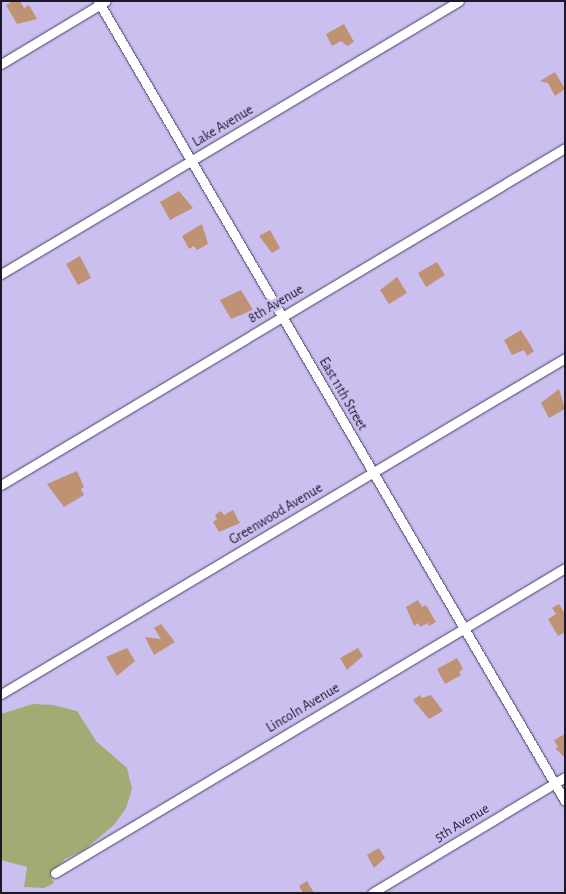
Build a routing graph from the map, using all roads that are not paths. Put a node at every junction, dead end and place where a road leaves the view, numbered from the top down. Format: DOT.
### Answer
graph roads {
  1 [pos="459,1"];
  2 [pos="102,2"];
  3 [pos="1,64"];
  4 [pos="565,148"];
  5 [pos="191,161"];
  6 [pos="1,274"];
  7 [pos="282,317"];
  8 [pos="565,358"];
  9 [pos="373,473"];
  10 [pos="1,485"];
  11 [pos="565,568"];
  12 [pos="463,628"];
  13 [pos="1,694"];
  14 [pos="565,777"];
  15 [pos="554,783"];
  16 [pos="565,801"];
  17 [pos="55,873"];
  18 [pos="372,893"];
  1 -- 5 [label="street, Lake Avenue"];
  2 -- 3 [label="street"];
  2 -- 5 [label="street, East 11th Street"];
  4 -- 7 [label="street, 8th Avenue"];
  5 -- 6 [label="street, Lake Avenue"];
  5 -- 7 [label="street, East 11th Street"];
  7 -- 9 [label="street, East 11th Street"];
  7 -- 10 [label="street, 8th Avenue"];
  8 -- 9 [label="street, Greenwood Avenue"];
  9 -- 12 [label="street, East 11th Street"];
  9 -- 13 [label="street, Greenwood Avenue"];
  11 -- 12 [label="street, Lincoln Avenue"];
  12 -- 15 [label="street, East 11th Street"];
  12 -- 17 [label="street, Lincoln Avenue"];
  14 -- 15 [label="street, 5th Avenue"];
  15 -- 16 [label="street, East 11th Street"];
  15 -- 18 [label="street, 5th Avenue"];
}
